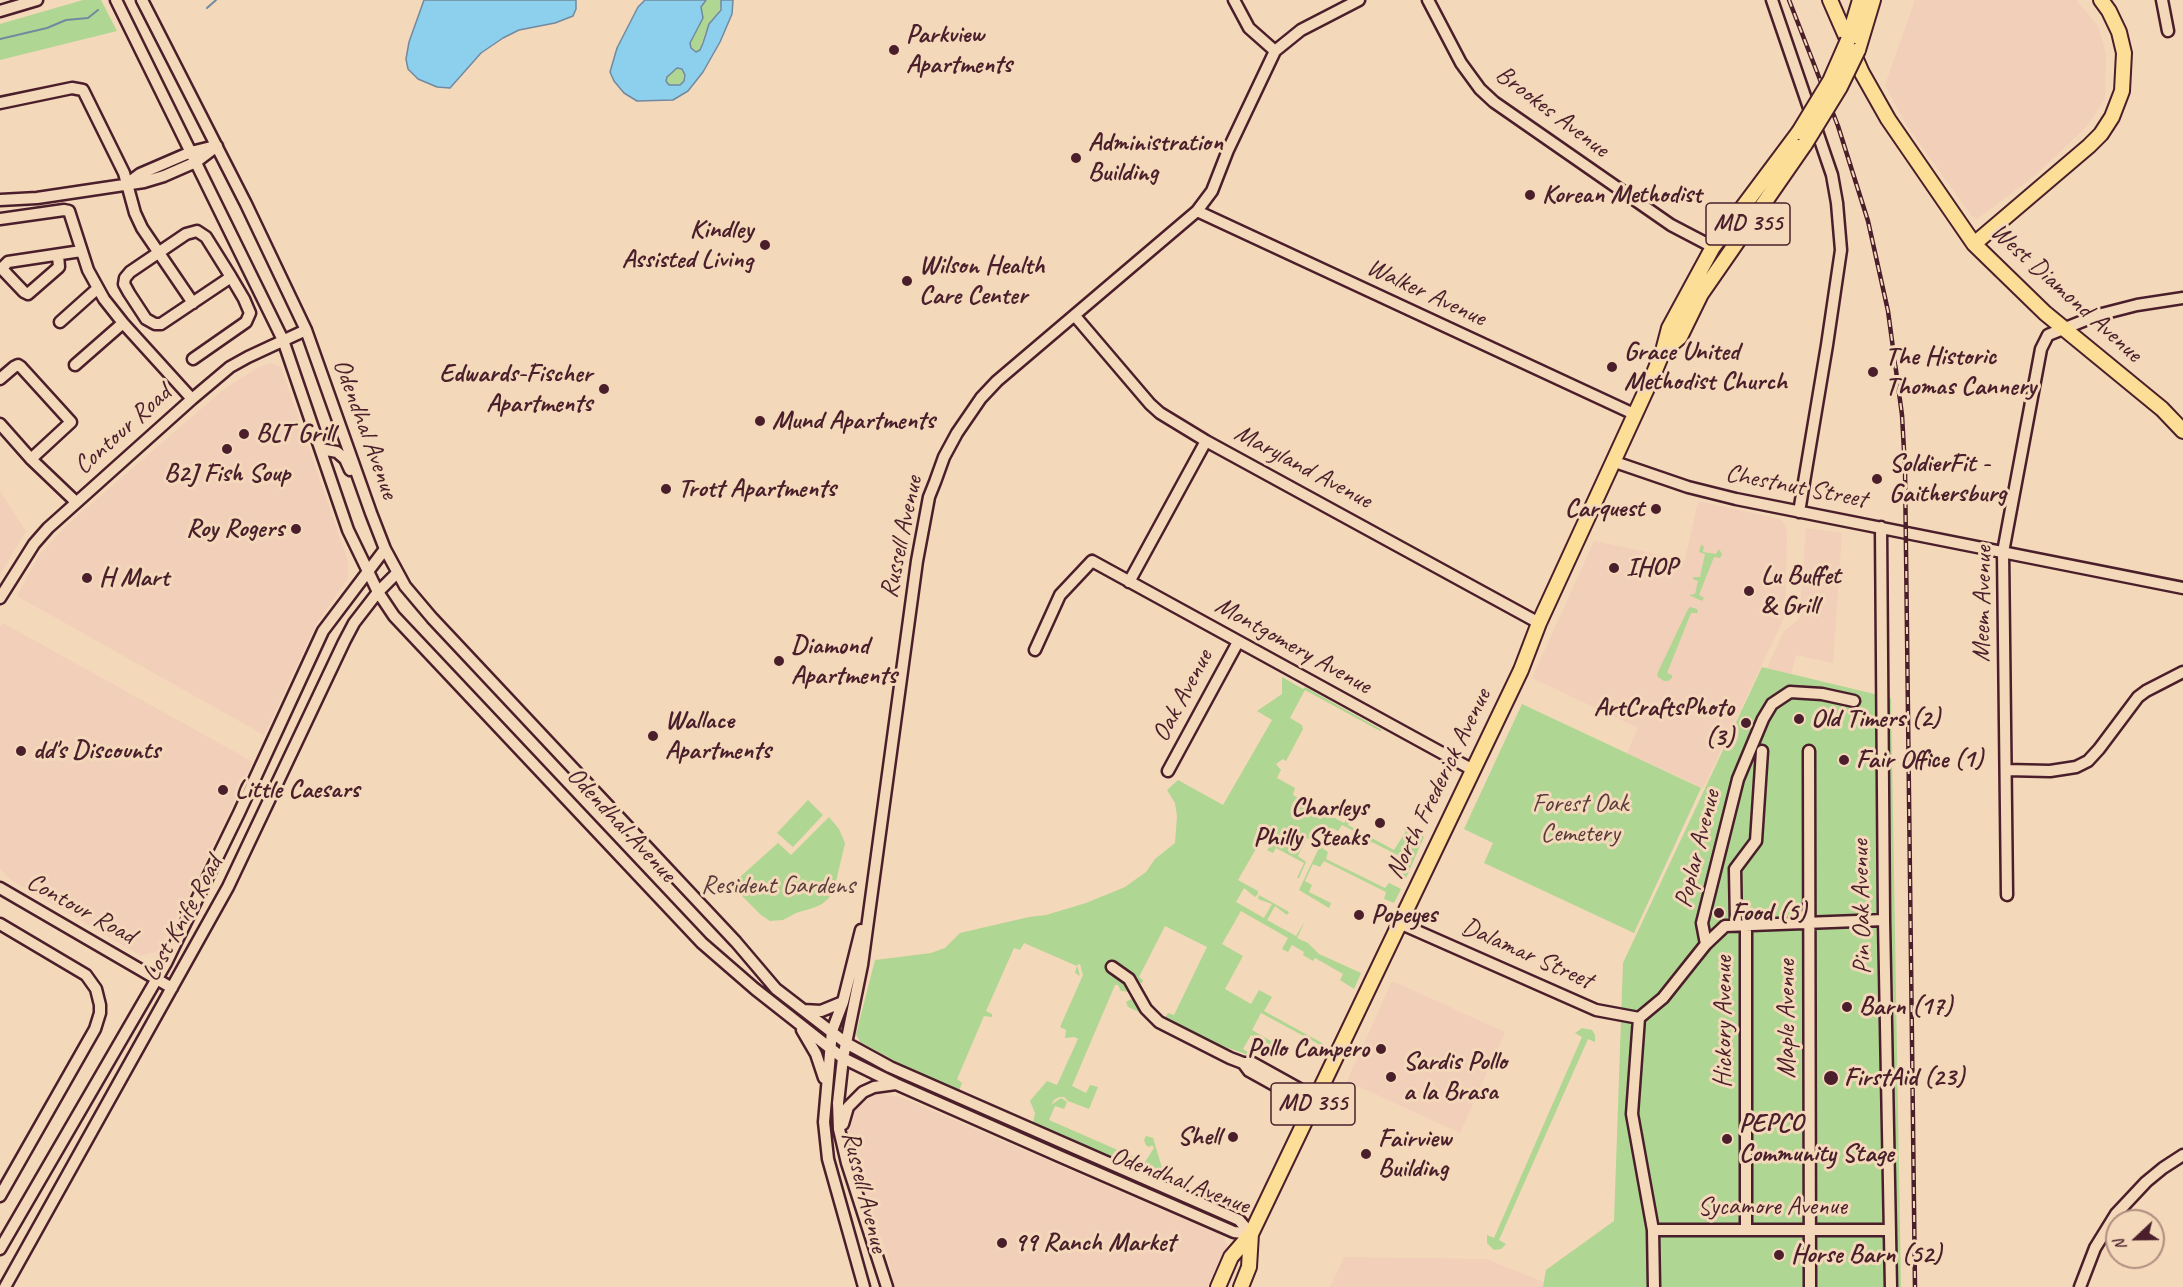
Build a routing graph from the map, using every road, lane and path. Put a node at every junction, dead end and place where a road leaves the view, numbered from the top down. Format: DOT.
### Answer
graph roads {
  1 [pos="36,0"];
  2 [pos="116,0"];
  3 [pos="142,0"];
  4 [pos="1234,0"];
  5 [pos="1359,0"];
  6 [pos="1428,0"];
  7 [pos="1772,0"];
  8 [pos="1830,0"];
  9 [pos="2101,0"];
  10 [pos="2162,0"];
  11 [pos="1868,2"];
  12 [pos="0,11"];
  13 [pos="2168,31"];
  14 [pos="1275,51"];
  15 [pos="0,103"];
  16 [pos="1802,138"];
  17 [pos="217,146"];
  18 [pos="191,152"];
  19 [pos="196,162"];
  20 [pos="127,183"];
  21 [pos="0,200"];
  22 [pos="1197,211"];
  23 [pos="0,219"];
  24 [pos="1974,244"];
  25 [pos="1713,247"];
  26 [pos="81,251"];
  27 [pos="158,252"];
  28 [pos="58,255"];
  29 [pos="231,278"];
  30 [pos="98,288"];
  31 [pos="2183,298"];
  32 [pos="193,303"];
  33 [pos="1075,316"];
  34 [pos="60,322"];
  35 [pos="123,323"];
  36 [pos="2063,328"];
  37 [pos="306,330"];
  38 [pos="283,340"];
  39 [pos="1663,351"];
  40 [pos="193,359"];
  41 [pos="75,365"];
  42 [pos="0,379"];
  43 [pos="192,399"];
  44 [pos="1636,415"];
  45 [pos="0,424"];
  46 [pos="2183,431"];
  47 [pos="1206,441"];
  48 [pos="321,449"];
  49 [pos="31,459"];
  50 [pos="1615,462"];
  51 [pos="76,502"];
  52 [pos="1799,512"];
  53 [pos="371,513"];
  54 [pos="1881,527"];
  55 [pos="385,549"];
  56 [pos="2003,552"];
  57 [pos="366,571"];
  58 [pos="397,573"];
  59 [pos="1129,582"];
  60 [pos="2183,588"];
  61 [pos="378,592"];
  62 [pos="0,598"];
  63 [pos="1539,623"];
  64 [pos="1238,642"];
  65 [pos="1035,650"];
  66 [pos="2183,672"];
  67 [pos="1854,701"];
  68 [pos="1762,751"];
  69 [pos="1809,751"];
  70 [pos="1473,770"];
  71 [pos="2007,770"];
  72 [pos="1168,771"];
  73 [pos="876,862"];
  74 [pos="0,888"];
  75 [pos="2007,895"];
  76 [pos="1884,920"];
  77 [pos="1809,922"];
  78 [pos="1400,923"];
  79 [pos="0,924"];
  80 [pos="1741,924"];
  81 [pos="1706,944"];
  82 [pos="1112,967"];
  83 [pos="157,979"];
  84 [pos="172,988"];
  85 [pos="843,1002"];
  86 [pos="803,1010"];
  87 [pos="790,1016"];
  88 [pos="1639,1018"];
  89 [pos="832,1031"];
  90 [pos="846,1043"];
  91 [pos="830,1048"];
  92 [pos="843,1058"];
  93 [pos="826,1084"];
  94 [pos="896,1084"];
  95 [pos="1314,1102"];
  96 [pos="844,1148"];
  97 [pos="2183,1155"];
  98 [pos="0,1196"];
  99 [pos="1746,1229"];
  100 [pos="1653,1230"];
  101 [pos="1809,1230"];
  102 [pos="1890,1230"];
  103 [pos="1251,1234"];
  104 [pos="0,1249"];
  105 [pos="5,1287"];
  106 [pos="864,1287"];
  107 [pos="887,1287"];
  108 [pos="1218,1287"];
  109 [pos="1240,1287"];
  110 [pos="1654,1287"];
  111 [pos="1810,1287"];
  112 [pos="1891,1287"];
  113 [pos="2079,1287"];
  1 -- 12 [label="street"];
  2 -- 18 [label="street, Odendhal Avenue"];
  3 -- 17 [label="street, Odendhal Avenue"];
  4 -- 14 [label="street"];
  5 -- 14 [label="street, Russell Avenue"];
  6 -- 25 [label="street, Brookes Avenue"];
  7 -- 52 [label="street"];
  8 -- 24 [label="main road, West Diamond Avenue"];
  9 -- 24 [label="main road"];
  10 -- 13 [label="street"];
  11 -- 16 [label="main road, MD 355, bridge"];
  11 -- 16 [label="main road, MD 355, bridge"];
  14 -- 22 [label="street, Russell Avenue"];
  15 -- 20 [label="street"];
  16 -- 25 [label="main road, North Frederick Avenue / MD 355"];
  16 -- 39 [label="main road, North Frederick Avenue / MD 355"];
  17 -- 18 [label="street"];
  17 -- 19 [label="street"];
  17 -- 37 [label="street, Odendhal Avenue"];
  18 -- 19 [label="street, Odendhal Avenue"];
  18 -- 20 [label="street"];
  19 -- 20 [label="street"];
  19 -- 38 [label="street, Odendhal Avenue"];
  20 -- 21 [label="street"];
  20 -- 27 [label="street"];
  22 -- 33 [label="street, Russell Avenue"];
  22 -- 44 [label="street, Walker Avenue"];
  23 -- 26 [label="street"];
  24 -- 36 [label="main road, West Diamond Avenue"];
  25 -- 39 [label="main road, North Frederick Avenue / MD 355"];
  26 -- 28 [label="street"];
  26 -- 30 [label="street"];
  27 -- 29 [label="street"];
  27 -- 32 [label="street"];
  27 -- 32 [label="street"];
  28 -- 28 [label="street"];
  29 -- 32 [label="street"];
  29 -- 40 [label="street"];
  30 -- 34 [label="street"];
  30 -- 35 [label="street"];
  31 -- 36 [label="street"];
  33 -- 47 [label="street, Maryland Avenue"];
  33 -- 73 [label="street, Russell Avenue"];
  35 -- 41 [label="street"];
  35 -- 43 [label="street"];
  36 -- 46 [label="main road, West Diamond Avenue"];
  36 -- 56 [label="street, Meem Avenue"];
  37 -- 38 [label="street, Contour Road"];
  37 -- 53 [label="street, Odendhal Avenue"];
  38 -- 43 [label="street, Contour Road"];
  38 -- 48 [label="street, Odendhal Avenue"];
  39 -- 44 [label="main road, North Frederick Avenue / MD 355"];
  42 -- 49 [label="street"];
  43 -- 51 [label="street, Contour Road"];
  44 -- 50 [label="main road, North Frederick Avenue / MD 355"];
  45 -- 49 [label="street"];
  47 -- 59 [label="street"];
  47 -- 63 [label="street, Maryland Avenue"];
  48 -- 53 [label="street"];
  48 -- 57 [label="street, Odendhal Avenue"];
  49 -- 51 [label="street"];
  50 -- 52 [label="street, Chestnut Street"];
  50 -- 63 [label="main road, North Frederick Avenue / MD 355"];
  51 -- 62 [label="street, Contour Road"];
  52 -- 54 [label="street, Chestnut Street"];
  53 -- 55 [label="street, Odendhal Avenue"];
  54 -- 56 [label="street, Chestnut Street"];
  54 -- 76 [label="street, Pin Oak Avenue"];
  55 -- 57 [label="street, Lost Knife Road"];
  55 -- 58 [label="street, Odendhal Avenue"];
  56 -- 60 [label="street, Chestnut Street"];
  56 -- 71 [label="street, Meem Avenue"];
  57 -- 61 [label="street, Odendhal Avenue"];
  57 -- 83 [label="street, Lost Knife Road"];
  58 -- 61 [label="street, Lost Knife Road"];
  58 -- 86 [label="street, Odendhal Avenue"];
  59 -- 64 [label="street, Montgomery Avenue"];
  59 -- 65 [label="street, Montgomery Avenue"];
  61 -- 84 [label="street, Lost Knife Road"];
  61 -- 87 [label="street, Odendhal Avenue"];
  63 -- 70 [label="main road, North Frederick Avenue / MD 355"];
  64 -- 70 [label="street, Montgomery Avenue"];
  64 -- 72 [label="street, Oak Avenue"];
  66 -- 71 [label="street"];
  67 -- 81 [label="street, Poplar Avenue"];
  68 -- 80 [label="street, Hickory Avenue"];
  69 -- 77 [label="street, Maple Avenue"];
  70 -- 78 [label="main road, North Frederick Avenue / MD 355"];
  71 -- 75 [label="street, Meem Avenue"];
  73 -- 85 [label="street, Russell Avenue"];
  73 -- 90 [label="street, Russell Avenue"];
  74 -- 83 [label="street, Contour Road"];
  76 -- 77 [label="street"];
  76 -- 102 [label="street, Pin Oak Avenue"];
  77 -- 80 [label="street"];
  77 -- 101 [label="street, Maple Avenue"];
  78 -- 88 [label="street, Dalamar Street"];
  78 -- 95 [label="main road, North Frederick Avenue / MD 355"];
  79 -- 98 [label="street"];
  80 -- 81 [label="street"];
  80 -- 99 [label="street, Hickory Avenue"];
  81 -- 88 [label="street, Poplar Avenue"];
  82 -- 95 [label="street"];
  83 -- 84 [label="street, Contour Road"];
  83 -- 104 [label="street, Lost Knife Road"];
  84 -- 105 [label="street, Lost Knife Road"];
  85 -- 86 [label="street"];
  85 -- 89 [label="street, Russell Avenue"];
  86 -- 89 [label="street, Odendhal Avenue"];
  87 -- 91 [label="street, Odendhal Avenue"];
  87 -- 93 [label="street"];
  88 -- 100 [label="street"];
  89 -- 90 [label="street, Odendhal Avenue"];
  89 -- 91 [label="street, Russell Avenue"];
  90 -- 92 [label="street, Russell Avenue"];
  90 -- 103 [label="street, Odendhal Avenue"];
  91 -- 92 [label="street, Odendhal Avenue"];
  91 -- 93 [label="street, Russell Avenue"];
  92 -- 94 [label="street, Odendhal Avenue"];
  92 -- 96 [label="street, Russell Avenue"];
  93 -- 106 [label="street, Russell Avenue"];
  94 -- 96 [label="street"];
  94 -- 103 [label="street, Odendhal Avenue"];
  95 -- 103 [label="main road, North Frederick Avenue / MD 355"];
  96 -- 107 [label="street, Russell Avenue"];
  97 -- 113 [label="street"];
  99 -- 100 [label="street, Sycamore Avenue"];
  99 -- 101 [label="street, Sycamore Avenue"];
  100 -- 110 [label="street"];
  101 -- 102 [label="street, Sycamore Avenue"];
  101 -- 111 [label="street, Maple Avenue"];
  102 -- 112 [label="street, Pin Oak Avenue"];
  103 -- 108 [label="main road, North Frederick Avenue / MD 355"];
  103 -- 109 [label="main road, North Frederick Avenue / MD 355"];
}
